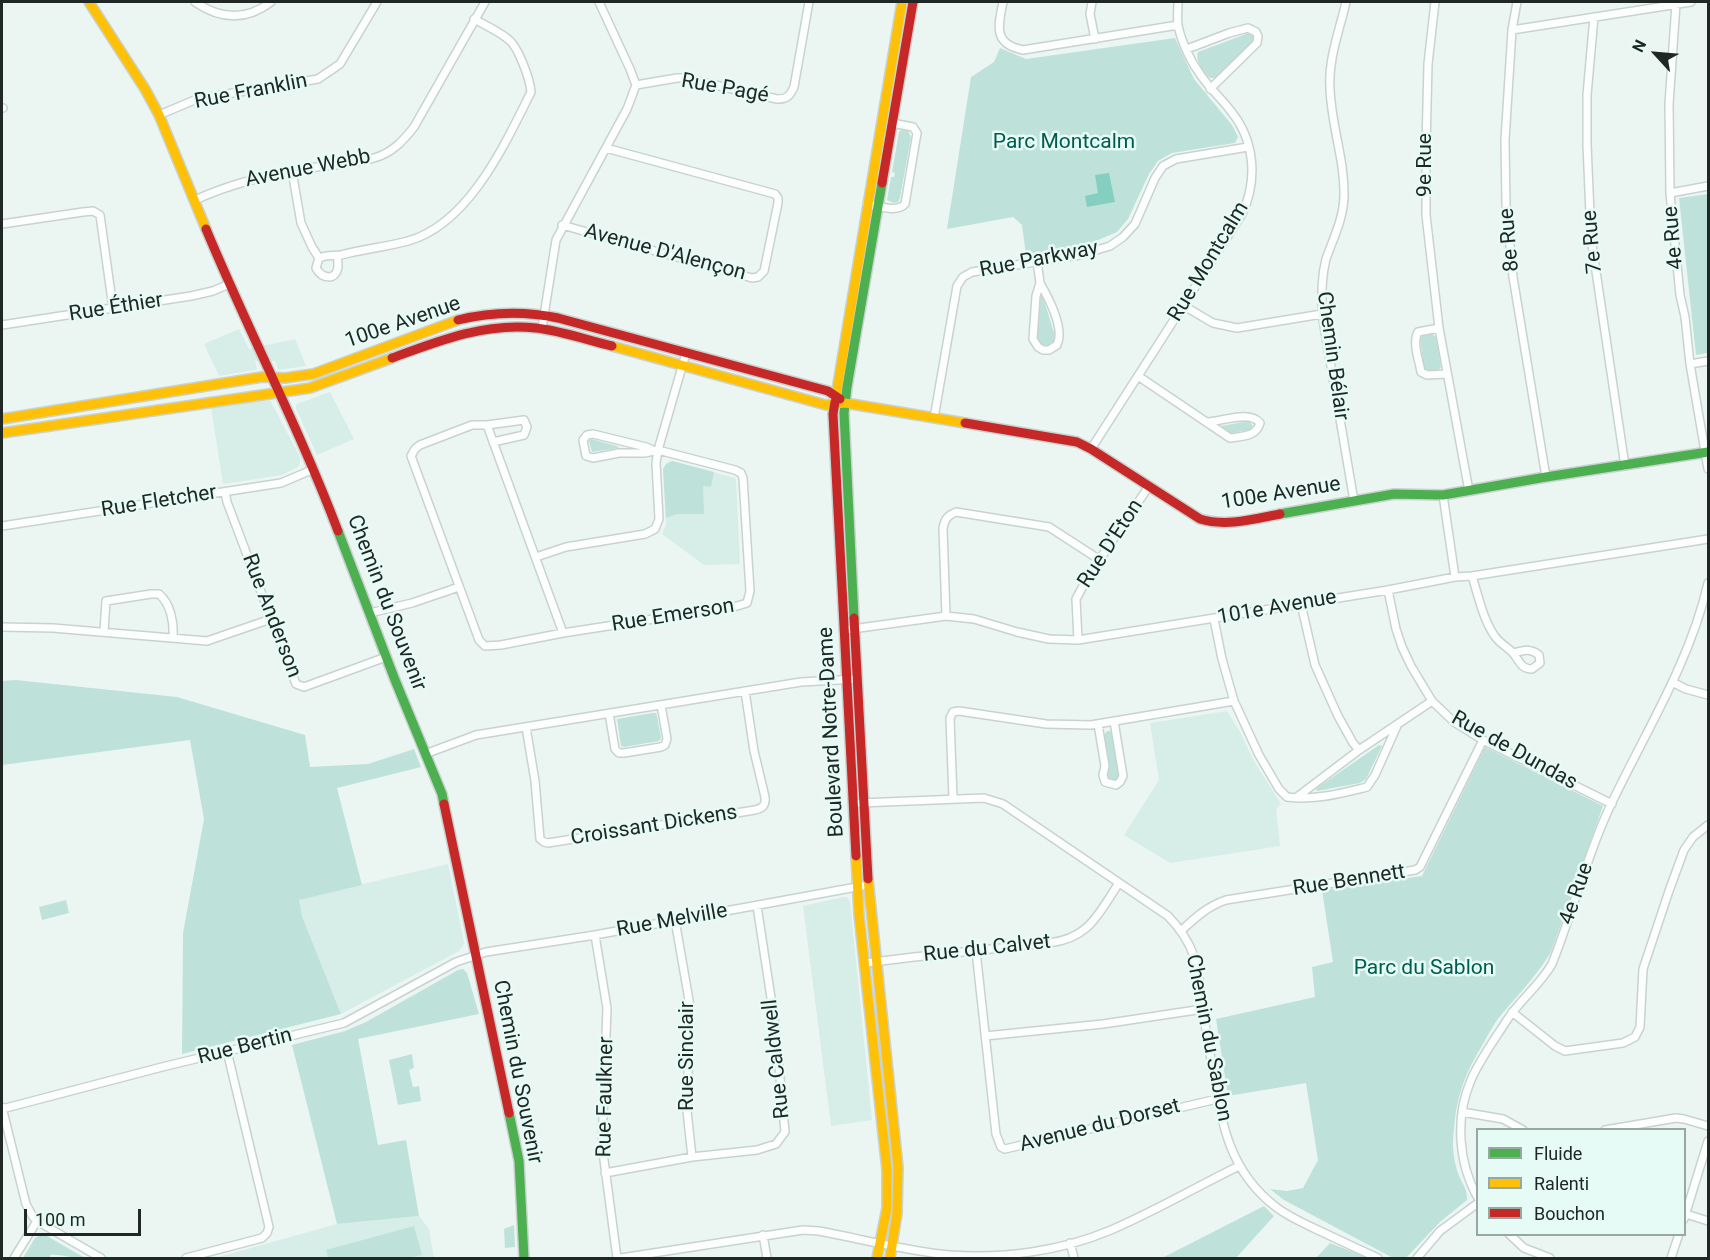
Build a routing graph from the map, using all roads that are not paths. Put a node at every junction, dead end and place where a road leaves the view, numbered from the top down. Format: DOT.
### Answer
graph roads {
  1 [pos="89,2"];
  2 [pos="195,2"];
  3 [pos="271,2"];
  4 [pos="377,2"];
  5 [pos="485,2"];
  6 [pos="601,2"];
  7 [pos="809,2"];
  8 [pos="902,2"];
  9 [pos="912,2"];
  10 [pos="1003,2"];
  11 [pos="1092,2"];
  12 [pos="1178,2"];
  13 [pos="1346,2"];
  14 [pos="1436,2"];
  15 [pos="1516,2"];
  16 [pos="1691,2"];
  17 [pos="1676,4"];
  18 [pos="1594,17"];
  19 [pos="474,19"];
  20 [pos="1178,25"];
  21 [pos="1512,30"];
  22 [pos="1095,39"];
  23 [pos="1187,49"];
  24 [pos="636,85"];
  25 [pos="1210,89"];
  26 [pos="159,115"];
  27 [pos="892,123"];
  28 [pos="1248,147"];
  29 [pos="606,148"];
  30 [pos="292,171"];
  31 [pos="1708,186"];
  32 [pos="1670,193"];
  33 [pos="195,200"];
  34 [pos="867,204"];
  35 [pos="878,206"];
  36 [pos="2,224"];
  37 [pos="562,225"];
  38 [pos="337,256"];
  39 [pos="319,258"];
  40 [pos="1037,261"];
  41 [pos="1040,283"];
  42 [pos="229,284"];
  43 [pos="1184,306"];
  44 [pos="113,308"];
  45 [pos="544,315"];
  46 [pos="1322,315"];
  47 [pos="2,325"];
  48 [pos="542,328"];
  49 [pos="1439,328"];
  50 [pos="686,353"];
  51 [pos="1708,362"];
  52 [pos="1690,364"];
  53 [pos="682,366"];
  54 [pos="1447,374"];
  55 [pos="1138,376"];
  56 [pos="271,377"];
  57 [pos="278,392"];
  58 [pos="835,400"];
  59 [pos="845,403"];
  60 [pos="2,418"];
  61 [pos="934,418"];
  62 [pos="1208,422"];
  63 [pos="487,425"];
  64 [pos="2,433"];
  65 [pos="493,442"];
  66 [pos="1091,449"];
  67 [pos="656,450"];
  68 [pos="1707,452"];
  69 [pos="1625,466"];
  70 [pos="314,469"];
  71 [pos="1708,469"];
  72 [pos="1546,477"];
  73 [pos="1149,486"];
  74 [pos="1469,491"];
  75 [pos="225,492"];
  76 [pos="1443,495"];
  77 [pos="1354,501"];
  78 [pos="2,526"];
  79 [pos="1708,539"];
  80 [pos="536,557"];
  81 [pos="1100,560"];
  82 [pos="1472,576"];
  83 [pos="1455,577"];
  84 [pos="1708,583"];
  85 [pos="459,587"];
  86 [pos="1388,590"];
  87 [pos="1706,603"];
  88 [pos="1301,604"];
  89 [pos="370,613"];
  90 [pos="946,616"];
  91 [pos="272,619"];
  92 [pos="1214,619"];
  93 [pos="2,627"];
  94 [pos="850,630"];
  95 [pos="104,632"];
  96 [pos="563,633"];
  97 [pos="172,638"];
  98 [pos="1078,640"];
  99 [pos="1514,653"];
  100 [pos="387,657"];
  101 [pos="852,679"];
  102 [pos="1674,683"];
  103 [pos="745,691"];
  104 [pos="1708,695"];
  105 [pos="1234,701"];
  106 [pos="1432,701"];
  107 [pos="661,705"];
  108 [pos="609,713"];
  109 [pos="1114,721"];
  110 [pos="1098,724"];
  111 [pos="1397,726"];
  112 [pos="526,727"];
  113 [pos="1483,740"];
  114 [pos="1359,750"];
  115 [pos="425,754"];
  116 [pos="953,798"];
  117 [pos="1295,798"];
  118 [pos="864,803"];
  119 [pos="854,804"];
  120 [pos="1612,804"];
  121 [pos="1708,825"];
  122 [pos="1119,883"];
  123 [pos="863,886"];
  124 [pos="757,906"];
  125 [pos="675,920"];
  126 [pos="1182,930"];
  127 [pos="594,935"];
  128 [pos="976,951"];
  129 [pos="476,955"];
  130 [pos="876,962"];
  131 [pos="865,963"];
  132 [pos="1203,1009"];
  133 [pos="1512,1012"];
  134 [pos="986,1036"];
  135 [pos="226,1051"];
  136 [pos="1217,1099"];
  137 [pos="2,1108"];
  138 [pos="1462,1112"];
  139 [pos="1708,1126"];
  140 [pos="1519,1128"];
  141 [pos="1617,1128"];
  142 [pos="1708,1141"];
  143 [pos="692,1158"];
  144 [pos="1239,1166"];
  145 [pos="605,1173"];
  146 [pos="1476,1194"];
  147 [pos="1476,1204"];
  148 [pos="1686,1214"];
  149 [pos="1686,1217"];
  150 [pos="37,1221"];
  151 [pos="1708,1221"];
  152 [pos="763,1235"];
  153 [pos="1511,1236"];
  154 [pos="1678,1236"];
  155 [pos="881,1243"];
  156 [pos="1070,1243"];
  157 [pos="893,1245"];
  158 [pos="1529,1255"];
  159 [pos="985,1257"];
  160 [pos="14,1258"];
  161 [pos="101,1258"];
  162 [pos="186,1258"];
  163 [pos="524,1258"];
  164 [pos="619,1258"];
  165 [pos="767,1258"];
  166 [pos="877,1258"];
  167 [pos="890,1258"];
  168 [pos="1074,1258"];
  169 [pos="1377,1258"];
  170 [pos="1417,1258"];
  171 [pos="1550,1258"];
  172 [pos="1671,1258"];
  1 -- 26 [label="street, Chemin du Souvenir"];
  2 -- 3 [label="street"];
  4 -- 26 [label="street, Rue Franklin"];
  5 -- 19 [label="street, Avenue Webb"];
  6 -- 24 [label="street"];
  7 -- 24 [label="street, Rue Pagé"];
  8 -- 34 [label="street, Boulevard Notre-Dame"];
  9 -- 27 [label="street, Boulevard Notre-Dame"];
  10 -- 22 [label="street"];
  11 -- 22 [label="street"];
  12 -- 20 [label="street, Rue Montcalm"];
  13 -- 46 [label="street, Chemin Bélair"];
  14 -- 49 [label="street, 9e Rue"];
  15 -- 21 [label="street, 8e Rue"];
  16 -- 17 [label="street"];
  17 -- 18 [label="street"];
  17 -- 32 [label="street, 4e Rue"];
  18 -- 21 [label="street"];
  18 -- 69 [label="street, 7e Rue"];
  19 -- 30 [label="street, Avenue Webb"];
  19 -- 38 [label="street"];
  20 -- 22 [label="street"];
  20 -- 23 [label="street, Rue Montcalm"];
  21 -- 72 [label="street, 8e Rue"];
  23 -- 25 [label="street, Rue Montcalm"];
  23 -- 25 [label="street"];
  24 -- 29 [label="street"];
  25 -- 28 [label="street, Rue Montcalm"];
  26 -- 33 [label="street, Chemin du Souvenir"];
  27 -- 35 [label="street, Boulevard Notre-Dame"];
  27 -- 35 [label="street"];
  28 -- 40 [label="street, Rue Parkway"];
  28 -- 43 [label="street, Rue Montcalm"];
  29 -- 37 [label="street"];
  29 -- 37 [label="street, Avenue D'Alençon"];
  30 -- 33 [label="street, Avenue Webb"];
  30 -- 39 [label="street"];
  31 -- 32 [label="street"];
  32 -- 52 [label="street, 4e Rue"];
  33 -- 42 [label="street, Chemin du Souvenir"];
  34 -- 35 [label="street"];
  34 -- 58 [label="street, Boulevard Notre-Dame"];
  35 -- 59 [label="street, Boulevard Notre-Dame"];
  36 -- 44 [label="street"];
  37 -- 45 [label="street"];
  38 -- 39 [label="street"];
  38 -- 39 [label="street"];
  40 -- 41 [label="street"];
  40 -- 61 [label="street, Rue Parkway"];
  41 -- 41 [label="street"];
  42 -- 44 [label="street, Rue Éthier"];
  42 -- 56 [label="street, Chemin du Souvenir"];
  43 -- 46 [label="street"];
  43 -- 55 [label="street, Rue Montcalm"];
  44 -- 47 [label="street, Rue Éthier"];
  45 -- 48 [label="street"];
  45 -- 50 [label="street, 100e Avenue"];
  45 -- 56 [label="street, 100e Avenue"];
  46 -- 77 [label="street, Chemin Bélair"];
  48 -- 53 [label="street, 100e Avenue"];
  48 -- 57 [label="street, 100e Avenue"];
  49 -- 54 [label="street, 9e Rue"];
  49 -- 54 [label="street"];
  50 -- 53 [label="street"];
  50 -- 58 [label="street, 100e Avenue"];
  51 -- 52 [label="street"];
  52 -- 68 [label="street, 4e Rue"];
  53 -- 58 [label="street, 100e Avenue"];
  53 -- 67 [label="street"];
  54 -- 74 [label="street, 9e Rue"];
  55 -- 62 [label="street"];
  55 -- 66 [label="street, Rue Montcalm"];
  56 -- 57 [label="street, Chemin du Souvenir"];
  56 -- 60 [label="street, 100e Avenue"];
  57 -- 64 [label="street, 100e Avenue"];
  57 -- 70 [label="street, Chemin du Souvenir"];
  58 -- 59 [label="street, 100e Avenue"];
  58 -- 94 [label="street, Boulevard Notre-Dame"];
  59 -- 61 [label="street, 100e Avenue"];
  59 -- 94 [label="street, Boulevard Notre-Dame"];
  61 -- 66 [label="street, 100e Avenue"];
  62 -- 62 [label="street"];
  63 -- 65 [label="street"];
  63 -- 65 [label="street, Rue Emerson"];
  63 -- 85 [label="street, Rue Emerson"];
  65 -- 80 [label="street"];
  66 -- 73 [label="street, 100e Avenue"];
  67 -- 67 [label="street"];
  67 -- 80 [label="street"];
  67 -- 96 [label="street, Rue Emerson"];
  68 -- 69 [label="street, 100e Avenue"];
  68 -- 71 [label="street, 4e Rue"];
  69 -- 72 [label="street, 100e Avenue"];
  70 -- 75 [label="street, Rue Fletcher"];
  70 -- 89 [label="street, Chemin du Souvenir"];
  72 -- 74 [label="street, 100e Avenue"];
  73 -- 77 [label="street, 100e Avenue"];
  73 -- 81 [label="street, Rue D'Eton"];
  74 -- 76 [label="street, 100e Avenue"];
  75 -- 78 [label="street, Rue Fletcher"];
  75 -- 91 [label="street, Rue Anderson"];
  76 -- 77 [label="street, 100e Avenue"];
  76 -- 83 [label="street"];
  79 -- 82 [label="street, 101e Avenue"];
  80 -- 96 [label="street"];
  81 -- 90 [label="street"];
  81 -- 98 [label="street, Rue D'Eton"];
  82 -- 83 [label="street, 101e Avenue"];
  82 -- 99 [label="street"];
  83 -- 86 [label="street, 101e Avenue"];
  84 -- 87 [label="street, 4e Rue"];
  85 -- 89 [label="street"];
  85 -- 96 [label="street, Rue Emerson"];
  86 -- 88 [label="street, 101e Avenue"];
  86 -- 106 [label="street, Rue de Dundas"];
  87 -- 102 [label="street, 4e Rue"];
  88 -- 92 [label="street, 101e Avenue"];
  88 -- 114 [label="street"];
  89 -- 100 [label="street, Chemin du Souvenir"];
  90 -- 94 [label="street, 101e Avenue"];
  90 -- 98 [label="street, 101e Avenue"];
  91 -- 97 [label="street"];
  91 -- 100 [label="street, Rue Anderson"];
  92 -- 98 [label="street, 101e Avenue"];
  92 -- 105 [label="street"];
  93 -- 95 [label="street"];
  94 -- 101 [label="street, Boulevard Notre-Dame"];
  95 -- 97 [label="street"];
  95 -- 97 [label="street"];
  100 -- 115 [label="street, Chemin du Souvenir"];
  101 -- 103 [label="street"];
  101 -- 118 [label="street, Boulevard Notre-Dame"];
  101 -- 119 [label="street, Boulevard Notre-Dame"];
  102 -- 104 [label="street"];
  102 -- 120 [label="street, 4e Rue"];
  103 -- 107 [label="street"];
  103 -- 112 [label="street, Croissant Dickens"];
  105 -- 109 [label="street"];
  105 -- 117 [label="street"];
  106 -- 111 [label="street"];
  106 -- 113 [label="street, Rue de Dundas"];
  107 -- 108 [label="street"];
  107 -- 108 [label="street"];
  108 -- 112 [label="street"];
  109 -- 110 [label="street"];
  109 -- 110 [label="street"];
  110 -- 116 [label="street"];
  111 -- 114 [label="street"];
  111 -- 117 [label="street"];
  112 -- 115 [label="street"];
  113 -- 120 [label="street, Rue de Dundas"];
  113 -- 126 [label="street, Rue Bennett"];
  114 -- 117 [label="street"];
  115 -- 129 [label="street, Chemin du Souvenir"];
  116 -- 118 [label="street, Chemin du Sablon"];
  116 -- 122 [label="street, Chemin du Sablon"];
  118 -- 119 [label="street, Chemin du Sablon"];
  118 -- 123 [label="street, Boulevard Notre-Dame"];
  119 -- 123 [label="street, Boulevard Notre-Dame"];
  120 -- 133 [label="street, 4e Rue"];
  121 -- 133 [label="street"];
  122 -- 126 [label="street, Chemin du Sablon"];
  122 -- 128 [label="street, Rue du Calvet"];
  123 -- 124 [label="street, Rue Melville"];
  123 -- 130 [label="street, Boulevard Notre-Dame"];
  123 -- 131 [label="street, Boulevard Notre-Dame"];
  124 -- 125 [label="street, Rue Melville"];
  124 -- 143 [label="street, Rue Caldwell"];
  125 -- 127 [label="street, Rue Melville"];
  125 -- 143 [label="street, Rue Sinclair"];
  126 -- 132 [label="street, Chemin du Sablon"];
  127 -- 129 [label="street, Rue Melville"];
  127 -- 145 [label="street, Rue Faulkner"];
  128 -- 130 [label="street, Rue du Calvet"];
  128 -- 134 [label="street, Avenue du Dorset"];
  129 -- 135 [label="street, Rue Bertin"];
  129 -- 163 [label="street, Chemin du Souvenir"];
  130 -- 131 [label="street, Rue du Calvet"];
  130 -- 157 [label="street, Boulevard Notre-Dame"];
  131 -- 155 [label="street, Boulevard Notre-Dame"];
  132 -- 134 [label="street"];
  132 -- 136 [label="street, Chemin du Sablon"];
  133 -- 138 [label="street, 4e Rue"];
  134 -- 136 [label="street, Avenue du Dorset"];
  135 -- 137 [label="street, Rue Bertin"];
  135 -- 162 [label="street"];
  136 -- 144 [label="street, Chemin du Sablon"];
  137 -- 150 [label="street"];
  138 -- 140 [label="street"];
  138 -- 146 [label="street, 4e Rue"];
  139 -- 141 [label="street"];
  142 -- 148 [label="street"];
  143 -- 145 [label="street, Rue Caldwell"];
  144 -- 156 [label="street"];
  144 -- 169 [label="street, Chemin du Sablon"];
  145 -- 164 [label="street, Rue Faulkner"];
  147 -- 170 [label="street"];
  149 -- 151 [label="street"];
  150 -- 160 [label="street"];
  150 -- 161 [label="street"];
  152 -- 155 [label="street"];
  152 -- 164 [label="street"];
  152 -- 165 [label="street"];
  153 -- 158 [label="street"];
  154 -- 172 [label="street"];
  155 -- 157 [label="street"];
  155 -- 166 [label="street, Boulevard Notre-Dame"];
  156 -- 159 [label="street"];
  156 -- 168 [label="street"];
  157 -- 159 [label="street"];
  157 -- 167 [label="street, Boulevard Notre-Dame"];
  158 -- 171 [label="street"];
}
